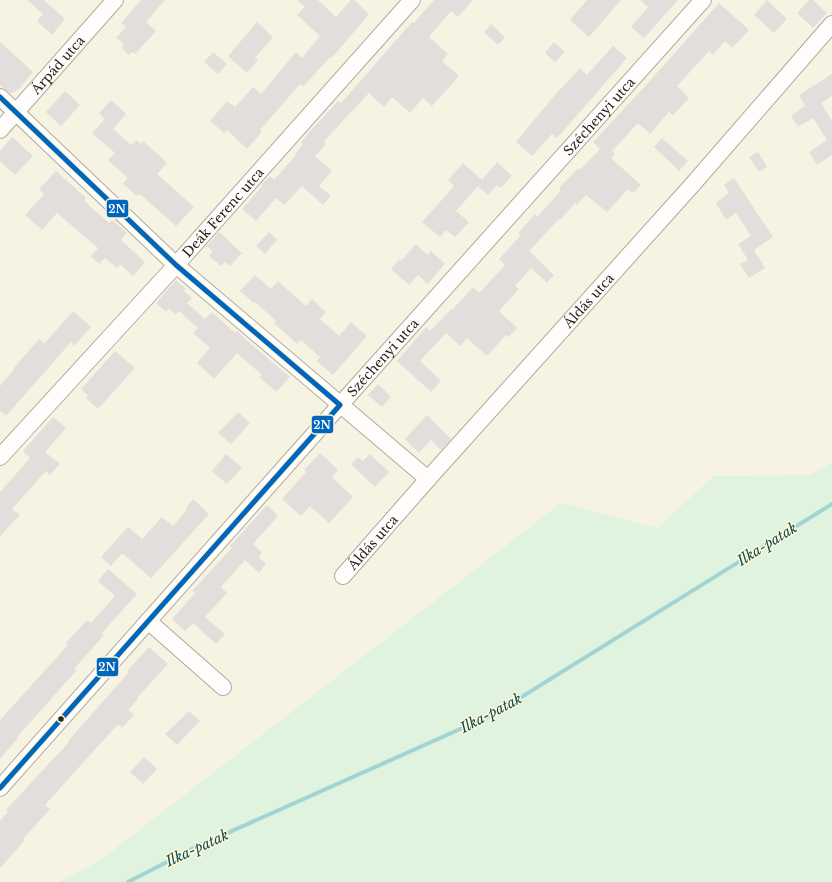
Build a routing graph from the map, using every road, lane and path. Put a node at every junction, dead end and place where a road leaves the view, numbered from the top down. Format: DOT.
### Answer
graph roads {
  1 [pos="115,0"];
  2 [pos="412,0"];
  3 [pos="703,0"];
  4 [pos="832,24"];
  5 [pos="0,97"];
  6 [pos="16,112"];
  7 [pos="0,130"];
  8 [pos="176,265"];
  9 [pos="340,405"];
  10 [pos="0,457"];
  11 [pos="428,480"];
  12 [pos="344,576"];
  13 [pos="148,621"];
  14 [pos="223,687"];
  15 [pos="0,788"];
  1 -- 6 [label="street, Árpád utca"];
  2 -- 8 [label="street, Deák Ferenc utca"];
  3 -- 9 [label="street, Széchenyi utca"];
  4 -- 11 [label="street, Áldás utca"];
  5 -- 6 [label="street"];
  6 -- 7 [label="street, Árpád utca"];
  6 -- 8 [label="street"];
  8 -- 9 [label="street"];
  8 -- 10 [label="street, Deák Ferenc utca"];
  9 -- 11 [label="street"];
  9 -- 13 [label="street, Széchenyi utca"];
  11 -- 12 [label="street, Áldás utca"];
  13 -- 14 [label="street"];
  13 -- 15 [label="street, Széchenyi utca"];
}
